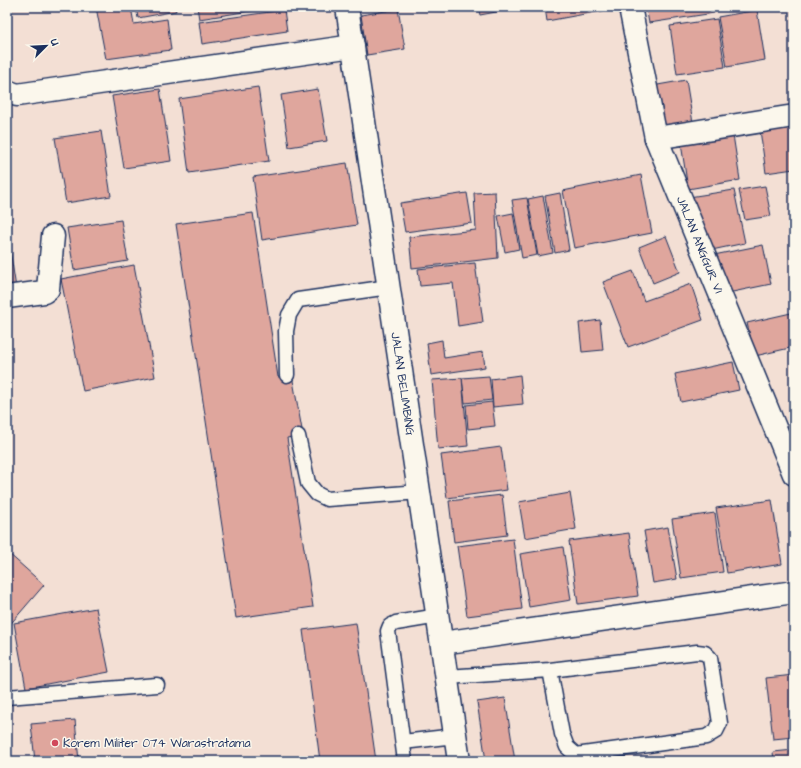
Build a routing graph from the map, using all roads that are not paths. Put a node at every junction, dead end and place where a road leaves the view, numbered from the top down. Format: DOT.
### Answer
graph roads {
  1 [pos="347,7"];
  2 [pos="630,7"];
  3 [pos="353,46"];
  4 [pos="7,91"];
  5 [pos="794,116"];
  6 [pos="656,138"];
  7 [pos="53,236"];
  8 [pos="389,287"];
  9 [pos="7,297"];
  10 [pos="287,375"];
  11 [pos="298,436"];
  12 [pos="794,474"];
  13 [pos="420,492"];
  14 [pos="794,592"];
  15 [pos="438,616"];
  16 [pos="442,643"];
  17 [pos="550,670"];
  18 [pos="447,677"];
  19 [pos="157,685"];
  20 [pos="7,696"];
  21 [pos="456,736"];
  22 [pos="403,742"];
  23 [pos="405,761"];
  24 [pos="459,761"];
  1 -- 3 [label="street, JALAN BELIMBING"];
  2 -- 6 [label="street, JALAN ANGGUR VI"];
  3 -- 4 [label="street"];
  3 -- 8 [label="street, JALAN BELIMBING"];
  5 -- 6 [label="street"];
  6 -- 12 [label="street, JALAN ANGGUR VI"];
  7 -- 9 [label="street"];
  8 -- 10 [label="lane"];
  8 -- 13 [label="street, JALAN BELIMBING"];
  11 -- 13 [label="lane"];
  13 -- 15 [label="street, JALAN BELIMBING"];
  14 -- 16 [label="street"];
  15 -- 16 [label="street, JALAN BELIMBING"];
  15 -- 22 [label="lane"];
  16 -- 18 [label="street, JALAN BELIMBING"];
  17 -- 17 [label="lane"];
  17 -- 18 [label="lane"];
  18 -- 21 [label="street, JALAN BELIMBING"];
  19 -- 20 [label="lane"];
  21 -- 22 [label="lane"];
  21 -- 24 [label="street, JALAN BELIMBING"];
  22 -- 23 [label="lane"];
}
